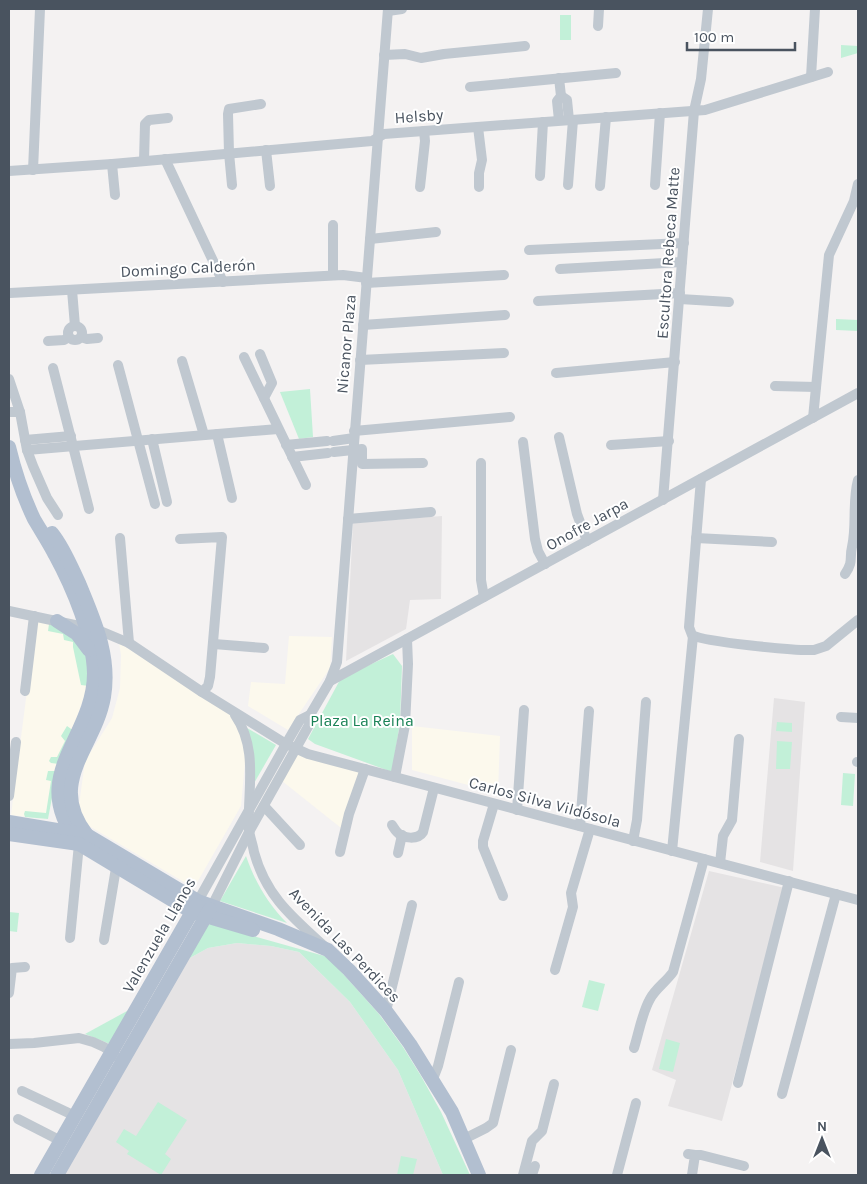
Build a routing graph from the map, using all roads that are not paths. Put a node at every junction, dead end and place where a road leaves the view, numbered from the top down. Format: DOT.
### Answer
graph roads {
  1 [pos="40,9"];
  2 [pos="402,9"];
  3 [pos="599,9"];
  4 [pos="708,9"];
  5 [pos="815,9"];
  6 [pos="388,10"];
  7 [pos="598,26"];
  8 [pos="526,46"];
  9 [pos="384,55"];
  10 [pos="828,72"];
  11 [pos="616,73"];
  12 [pos="811,77"];
  13 [pos="559,78"];
  14 [pos="470,87"];
  15 [pos="261,104"];
  16 [pos="694,111"];
  17 [pos="660,113"];
  18 [pos="606,117"];
  19 [pos="168,118"];
  20 [pos="567,120"];
  21 [pos="543,122"];
  22 [pos="478,127"];
  23 [pos="424,130"];
  24 [pos="378,137"];
  25 [pos="266,150"];
  26 [pos="228,153"];
  27 [pos="165,160"];
  28 [pos="144,161"];
  29 [pos="112,164"];
  30 [pos="33,170"];
  31 [pos="9,171"];
  32 [pos="540,176"];
  33 [pos="858,184"];
  34 [pos="568,185"];
  35 [pos="655,185"];
  36 [pos="232,186"];
  37 [pos="270,186"];
  38 [pos="600,186"];
  39 [pos="420,187"];
  40 [pos="479,187"];
  41 [pos="115,195"];
  42 [pos="333,225"];
  43 [pos="436,232"];
  44 [pos="370,239"];
  45 [pos="684,243"];
  46 [pos="529,250"];
  47 [pos="682,262"];
  48 [pos="560,269"];
  49 [pos="333,275"];
  50 [pos="504,275"];
  51 [pos="366,280"];
  52 [pos="223,282"];
  53 [pos="72,290"];
  54 [pos="10,293"];
  55 [pos="680,296"];
  56 [pos="538,301"];
  57 [pos="729,302"];
  58 [pos="505,315"];
  59 [pos="363,325"];
  60 [pos="74,326"];
  61 [pos="69,337"];
  62 [pos="81,337"];
  63 [pos="98,338"];
  64 [pos="48,340"];
  65 [pos="504,353"];
  66 [pos="260,354"];
  67 [pos="244,357"];
  68 [pos="360,360"];
  69 [pos="182,361"];
  70 [pos="674,362"];
  71 [pos="118,365"];
  72 [pos="53,368"];
  73 [pos="556,373"];
  74 [pos="9,379"];
  75 [pos="775,386"];
  76 [pos="816,387"];
  77 [pos="858,393"];
  78 [pos="264,398"];
  79 [pos="9,412"];
  80 [pos="20,412"];
  81 [pos="510,417"];
  82 [pos="813,418"];
  83 [pos="278,429"];
  84 [pos="217,434"];
  85 [pos="204,435"];
  86 [pos="354,435"];
  87 [pos="559,437"];
  88 [pos="152,439"];
  89 [pos="72,440"];
  90 [pos="138,440"];
  91 [pos="669,441"];
  92 [pos="523,442"];
  93 [pos="26,445"];
  94 [pos="611,445"];
  95 [pos="286,446"];
  96 [pos="9,448"];
  97 [pos="353,450"];
  98 [pos="292,457"];
  99 [pos="423,463"];
  100 [pos="481,463"];
  101 [pos="357,464"];
  102 [pos="701,479"];
  103 [pos="858,480"];
  104 [pos="306,485"];
  105 [pos="232,498"];
  106 [pos="663,500"];
  107 [pos="167,502"];
  108 [pos="155,504"];
  109 [pos="89,509"];
  110 [pos="431,512"];
  111 [pos="58,515"];
  112 [pos="348,519"];
  113 [pos="857,525"];
  114 [pos="120,538"];
  115 [pos="696,538"];
  116 [pos="180,539"];
  117 [pos="587,541"];
  118 [pos="772,542"];
  119 [pos="856,545"];
  120 [pos="855,558"];
  121 [pos="545,564"];
  122 [pos="845,574"];
  123 [pos="484,597"];
  124 [pos="9,611"];
  125 [pos="34,616"];
  126 [pos="57,620"];
  127 [pos="858,620"];
  128 [pos="92,629"];
  129 [pos="692,635"];
  130 [pos="407,639"];
  131 [pos="129,644"];
  132 [pos="214,644"];
  133 [pos="264,648"];
  134 [pos="92,656"];
  135 [pos="330,681"];
  136 [pos="25,691"];
  137 [pos="202,692"];
  138 [pos="646,702"];
  139 [pos="524,710"];
  140 [pos="589,711"];
  141 [pos="233,712"];
  142 [pos="310,715"];
  143 [pos="841,717"];
  144 [pos="858,718"];
  145 [pos="739,739"];
  146 [pos="16,742"];
  147 [pos="286,744"];
  148 [pos="296,749"];
  149 [pos="365,770"];
  150 [pos="395,777"];
  151 [pos="59,783"];
  152 [pos="434,788"];
  153 [pos="9,796"];
  154 [pos="494,804"];
  155 [pos="264,806"];
  156 [pos="517,810"];
  157 [pos="249,811"];
  158 [pos="9,822"];
  159 [pos="392,825"];
  160 [pos="43,828"];
  161 [pos="585,828"];
  162 [pos="70,832"];
  163 [pos="249,832"];
  164 [pos="9,834"];
  165 [pos="402,835"];
  166 [pos="83,840"];
  167 [pos="633,841"];
  168 [pos="300,844"];
  169 [pos="672,850"];
  170 [pos="340,852"];
  171 [pos="398,853"];
  172 [pos="704,859"];
  173 [pos="720,863"];
  174 [pos="116,868"];
  175 [pos="789,881"];
  176 [pos="836,894"];
  177 [pos="504,896"];
  178 [pos="858,900"];
  179 [pos="412,905"];
  180 [pos="202,909"];
  181 [pos="70,938"];
  182 [pos="104,940"];
  183 [pos="328,950"];
  184 [pos="25,967"];
  185 [pos="555,970"];
  186 [pos="459,982"];
  187 [pos="9,993"];
  188 [pos="386,1011"];
  189 [pos="9,1044"];
  190 [pos="634,1048"];
  191 [pos="511,1050"];
  192 [pos="112,1052"];
  193 [pos="120,1064"];
  194 [pos="433,1079"];
  195 [pos="738,1083"];
  196 [pos="554,1084"];
  197 [pos="22,1091"];
  198 [pos="782,1094"];
  199 [pos="636,1103"];
  200 [pos="75,1116"];
  201 [pos="18,1119"];
  202 [pos="464,1139"];
  203 [pos="61,1140"];
  204 [pos="744,1166"];
  205 [pos="42,1175"];
  206 [pos="57,1175"];
  207 [pos="478,1175"];
  208 [pos="523,1175"];
  209 [pos="617,1175"];
  210 [pos="692,1175"];
  1 -- 30 [label="street"];
  2 -- 6 [label="street"];
  3 -- 7 [label="street"];
  4 -- 16 [label="street, Escultora Rebeca Matte"];
  5 -- 12 [label="street"];
  6 -- 9 [label="street, Nicanor Plaza"];
  8 -- 9 [label="street"];
  9 -- 24 [label="street, Nicanor Plaza"];
  10 -- 12 [label="street, Helsby"];
  11 -- 13 [label="street"];
  12 -- 16 [label="street, Helsby"];
  13 -- 14 [label="street"];
  13 -- 20 [label="street"];
  15 -- 26 [label="street"];
  16 -- 17 [label="street, Helsby"];
  16 -- 45 [label="street, Escultora Rebeca Matte"];
  17 -- 18 [label="street, Helsby"];
  17 -- 35 [label="street"];
  18 -- 20 [label="street, Helsby"];
  18 -- 38 [label="street"];
  19 -- 28 [label="street"];
  20 -- 21 [label="street, Helsby"];
  20 -- 34 [label="street"];
  21 -- 22 [label="street, Helsby"];
  21 -- 32 [label="street"];
  22 -- 23 [label="street, Helsby"];
  22 -- 40 [label="street"];
  23 -- 24 [label="street, Helsby"];
  23 -- 39 [label="street"];
  24 -- 25 [label="street, Helsby"];
  24 -- 44 [label="street, Nicanor Plaza"];
  25 -- 26 [label="street, Helsby"];
  25 -- 37 [label="street"];
  26 -- 27 [label="street, Helsby"];
  26 -- 36 [label="street"];
  27 -- 28 [label="street, Helsby"];
  27 -- 52 [label="street"];
  28 -- 29 [label="street, Helsby"];
  29 -- 30 [label="street, Helsby"];
  29 -- 41 [label="street"];
  30 -- 31 [label="street, Helsby"];
  33 -- 76 [label="street"];
  42 -- 49 [label="street"];
  43 -- 44 [label="street"];
  44 -- 51 [label="street, Nicanor Plaza"];
  45 -- 46 [label="street"];
  45 -- 47 [label="street, Escultora Rebeca Matte"];
  47 -- 48 [label="street"];
  47 -- 55 [label="street, Escultora Rebeca Matte"];
  49 -- 51 [label="street, Domingo Calderón"];
  49 -- 52 [label="street, Domingo Calderón"];
  50 -- 51 [label="street, Domingo Calderón"];
  51 -- 59 [label="street, Nicanor Plaza"];
  52 -- 53 [label="street, Domingo Calderón"];
  53 -- 54 [label="street, Domingo Calderón"];
  53 -- 60 [label="street"];
  55 -- 56 [label="street"];
  55 -- 57 [label="street"];
  55 -- 70 [label="street, Escultora Rebeca Matte"];
  58 -- 59 [label="street"];
  59 -- 68 [label="street, Nicanor Plaza"];
  60 -- 61 [label="street"];
  60 -- 62 [label="street"];
  61 -- 62 [label="street"];
  61 -- 64 [label="street"];
  62 -- 63 [label="street"];
  65 -- 68 [label="street"];
  66 -- 78 [label="street"];
  67 -- 78 [label="street"];
  68 -- 86 [label="street, Nicanor Plaza"];
  69 -- 85 [label="street"];
  70 -- 73 [label="street"];
  70 -- 91 [label="street, Escultora Rebeca Matte"];
  71 -- 90 [label="street"];
  72 -- 89 [label="street"];
  74 -- 80 [label="street"];
  75 -- 76 [label="street"];
  76 -- 82 [label="street"];
  77 -- 82 [label="street, Onofre Jarpa"];
  78 -- 83 [label="street"];
  79 -- 80 [label="street"];
  80 -- 93 [label="street"];
  81 -- 86 [label="street"];
  82 -- 102 [label="street, Onofre Jarpa"];
  83 -- 84 [label="street"];
  83 -- 95 [label="street"];
  84 -- 85 [label="street"];
  84 -- 105 [label="street"];
  85 -- 88 [label="street"];
  86 -- 95 [label="street"];
  86 -- 97 [label="street, Nicanor Plaza"];
  87 -- 117 [label="street"];
  88 -- 90 [label="street"];
  88 -- 107 [label="street"];
  89 -- 90 [label="street"];
  89 -- 93 [label="street"];
  89 -- 109 [label="street"];
  90 -- 108 [label="street"];
  91 -- 94 [label="street"];
  91 -- 106 [label="street, Escultora Rebeca Matte"];
  92 -- 121 [label="street"];
  93 -- 111 [label="street"];
  95 -- 98 [label="street"];
  96 -- 128 [label="main road"];
  97 -- 98 [label="street"];
  97 -- 101 [label="street, Nicanor Plaza"];
  98 -- 104 [label="street"];
  99 -- 101 [label="street"];
  100 -- 123 [label="street"];
  101 -- 112 [label="street, Nicanor Plaza"];
  102 -- 106 [label="street, Onofre Jarpa"];
  102 -- 115 [label="street"];
  103 -- 113 [label="street"];
  106 -- 117 [label="street, Onofre Jarpa"];
  110 -- 112 [label="street"];
  112 -- 135 [label="street, Nicanor Plaza"];
  113 -- 119 [label="street"];
  114 -- 131 [label="street"];
  115 -- 118 [label="street"];
  115 -- 129 [label="street"];
  116 -- 132 [label="street"];
  117 -- 121 [label="street, Onofre Jarpa"];
  119 -- 120 [label="street"];
  120 -- 122 [label="street"];
  121 -- 123 [label="street, Onofre Jarpa"];
  123 -- 130 [label="street, Onofre Jarpa"];
  124 -- 125 [label="street, Carlos Silva Vildósola"];
  125 -- 126 [label="street, Carlos Silva Vildósola"];
  125 -- 136 [label="street"];
  126 -- 128 [label="street, Carlos Silva Vildósola"];
  126 -- 134 [label="main road"];
  127 -- 129 [label="street"];
  128 -- 131 [label="street, Carlos Silva Vildósola"];
  128 -- 134 [label="main road"];
  128 -- 166 [label="main road"];
  129 -- 169 [label="street"];
  130 -- 135 [label="street, Onofre Jarpa"];
  130 -- 150 [label="street"];
  131 -- 137 [label="street, Carlos Silva Vildósola"];
  132 -- 133 [label="street"];
  132 -- 137 [label="street"];
  134 -- 151 [label="main road"];
  135 -- 142 [label="street, Valenzuela Llanos"];
  137 -- 141 [label="street, Carlos Silva Vildósola"];
  138 -- 167 [label="street"];
  139 -- 156 [label="street"];
  140 -- 161 [label="street"];
  141 -- 147 [label="street, Carlos Silva Vildósola"];
  141 -- 157 [label="street, Carlos Silva Vildósola"];
  142 -- 147 [label="street, Valenzuela Llanos"];
  142 -- 148 [label="street, Valenzuela Llanos"];
  143 -- 144 [label="street"];
  145 -- 173 [label="street"];
  146 -- 153 [label="street"];
  147 -- 148 [label="street, Carlos Silva Vildósola"];
  147 -- 157 [label="street, Valenzuela Llanos"];
  148 -- 149 [label="street, Carlos Silva Vildósola"];
  148 -- 155 [label="street, Valenzuela Llanos"];
  149 -- 150 [label="street, Carlos Silva Vildósola"];
  149 -- 170 [label="street"];
  150 -- 152 [label="street, Carlos Silva Vildósola"];
  151 -- 160 [label="main road"];
  151 -- 162 [label="main road"];
  152 -- 154 [label="street, Carlos Silva Vildósola"];
  152 -- 165 [label="street"];
  154 -- 156 [label="street, Carlos Silva Vildósola"];
  154 -- 177 [label="street"];
  155 -- 163 [label="street, Valenzuela Llanos"];
  155 -- 168 [label="street"];
  156 -- 161 [label="street, Carlos Silva Vildósola"];
  157 -- 163 [label="street, Avenida Las Perdices"];
  157 -- 180 [label="street, Valenzuela Llanos"];
  158 -- 160 [label="main road"];
  159 -- 165 [label="street"];
  160 -- 162 [label="main road"];
  161 -- 167 [label="street, Carlos Silva Vildósola"];
  161 -- 185 [label="street"];
  162 -- 166 [label="main road"];
  163 -- 180 [label="street, Valenzuela Llanos"];
  163 -- 183 [label="street, Avenida Las Perdices"];
  164 -- 166 [label="main road"];
  165 -- 171 [label="street"];
  166 -- 174 [label="main road"];
  166 -- 180 [label="main road"];
  166 -- 181 [label="street"];
  167 -- 169 [label="street, Carlos Silva Vildósola"];
  169 -- 172 [label="street, Carlos Silva Vildósola"];
  172 -- 173 [label="street, Carlos Silva Vildósola"];
  172 -- 190 [label="street"];
  173 -- 175 [label="street, Carlos Silva Vildósola"];
  174 -- 180 [label="main road"];
  174 -- 182 [label="street"];
  175 -- 176 [label="street, Carlos Silva Vildósola"];
  175 -- 195 [label="street"];
  176 -- 178 [label="street, Carlos Silva Vildósola"];
  176 -- 198 [label="street"];
  179 -- 188 [label="street"];
  180 -- 183 [label="main road"];
  180 -- 192 [label="main road, Valenzuela Llanos"];
  180 -- 193 [label="main road, Valenzuela Llanos"];
  183 -- 188 [label="main road, Avenida Las Perdices"];
  184 -- 187 [label="street"];
  186 -- 194 [label="street"];
  188 -- 194 [label="main road, Avenida Las Perdices"];
  189 -- 192 [label="street"];
  191 -- 202 [label="street"];
  192 -- 193 [label="street"];
  192 -- 200 [label="main road, Valenzuela Llanos"];
  193 -- 206 [label="main road, Valenzuela Llanos"];
  194 -- 202 [label="main road, Avenida Las Perdices"];
  196 -- 208 [label="street"];
  197 -- 200 [label="street"];
  199 -- 209 [label="street"];
  200 -- 203 [label="main road, Valenzuela Llanos"];
  201 -- 203 [label="street"];
  202 -- 207 [label="main road, Avenida Las Perdices"];
  203 -- 205 [label="main road, Valenzuela Llanos"];
  204 -- 210 [label="street"];
}
